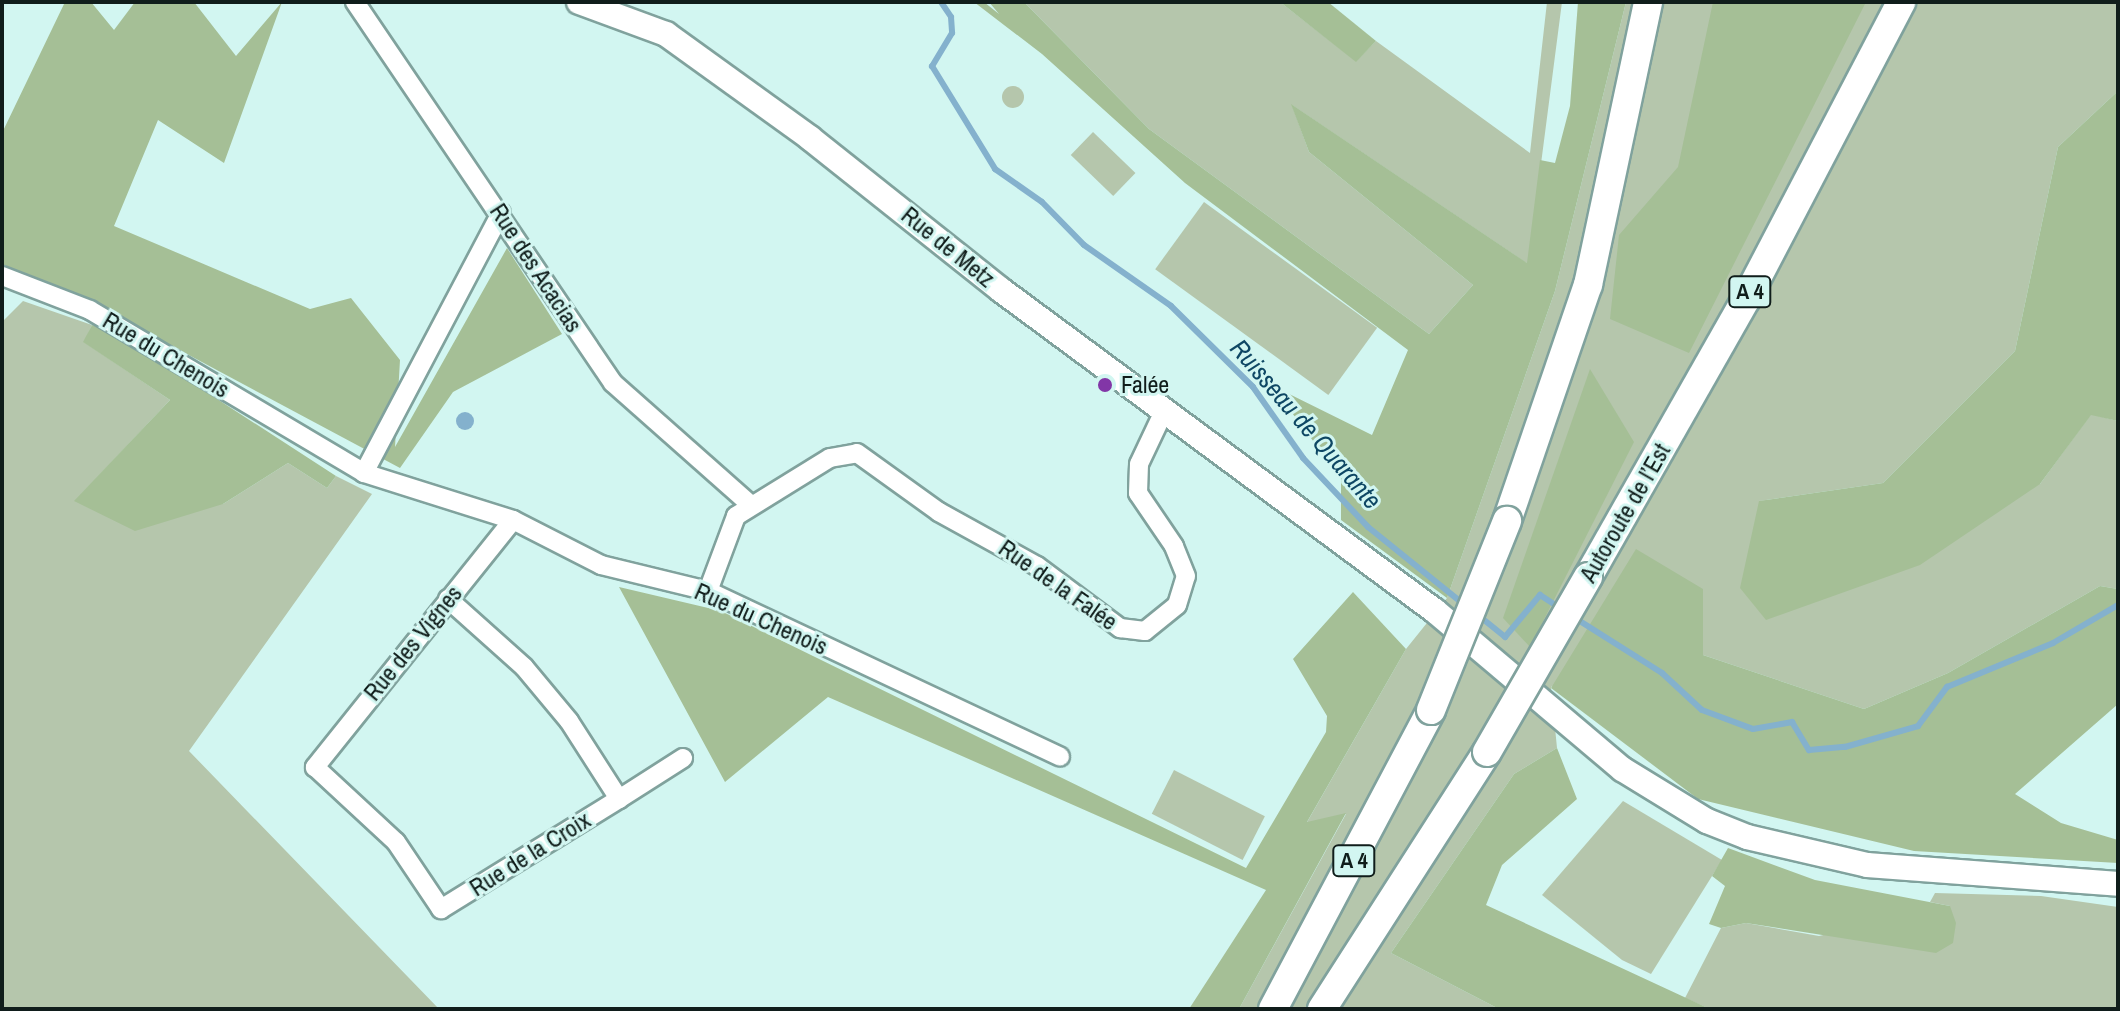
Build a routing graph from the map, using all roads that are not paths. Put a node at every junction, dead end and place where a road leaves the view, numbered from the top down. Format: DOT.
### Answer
graph roads {
  1 [pos="355,2"];
  2 [pos="579,2"];
  3 [pos="1648,2"];
  4 [pos="1901,2"];
  5 [pos="501,213"];
  6 [pos="2,276"];
  7 [pos="1165,409"];
  8 [pos="364,473"];
  9 [pos="750,504"];
  10 [pos="513,520"];
  11 [pos="708,591"];
  12 [pos="448,599"];
  13 [pos="1060,757"];
  14 [pos="683,758"];
  15 [pos="619,799"];
  16 [pos="2118,884"];
  17 [pos="441,909"];
  18 [pos="1273,1009"];
  19 [pos="1322,1009"];
  1 -- 5 [label="street, Rue des Acacias"];
  2 -- 7 [label="main road, Rue de Metz"];
  3 -- 18 [label="highway, A 4, bridge"];
  4 -- 19 [label="highway, Autoroute de l’Est / A 4, bridge"];
  5 -- 8 [label="street"];
  5 -- 9 [label="street, Rue des Acacias"];
  6 -- 8 [label="street, Rue du Chenois"];
  7 -- 9 [label="street, Rue de la Falée"];
  7 -- 16 [label="main road, Rue de Metz"];
  8 -- 10 [label="street, Rue du Chenois"];
  9 -- 11 [label="street"];
  10 -- 11 [label="street, Rue du Chenois"];
  10 -- 12 [label="street, Rue des Vignes"];
  11 -- 13 [label="street, Rue du Chenois"];
  12 -- 15 [label="street, Rue de la Croix"];
  12 -- 17 [label="street, Rue des Vignes"];
  14 -- 15 [label="street, Rue de la Croix"];
  15 -- 17 [label="street, Rue de la Croix"];
}
